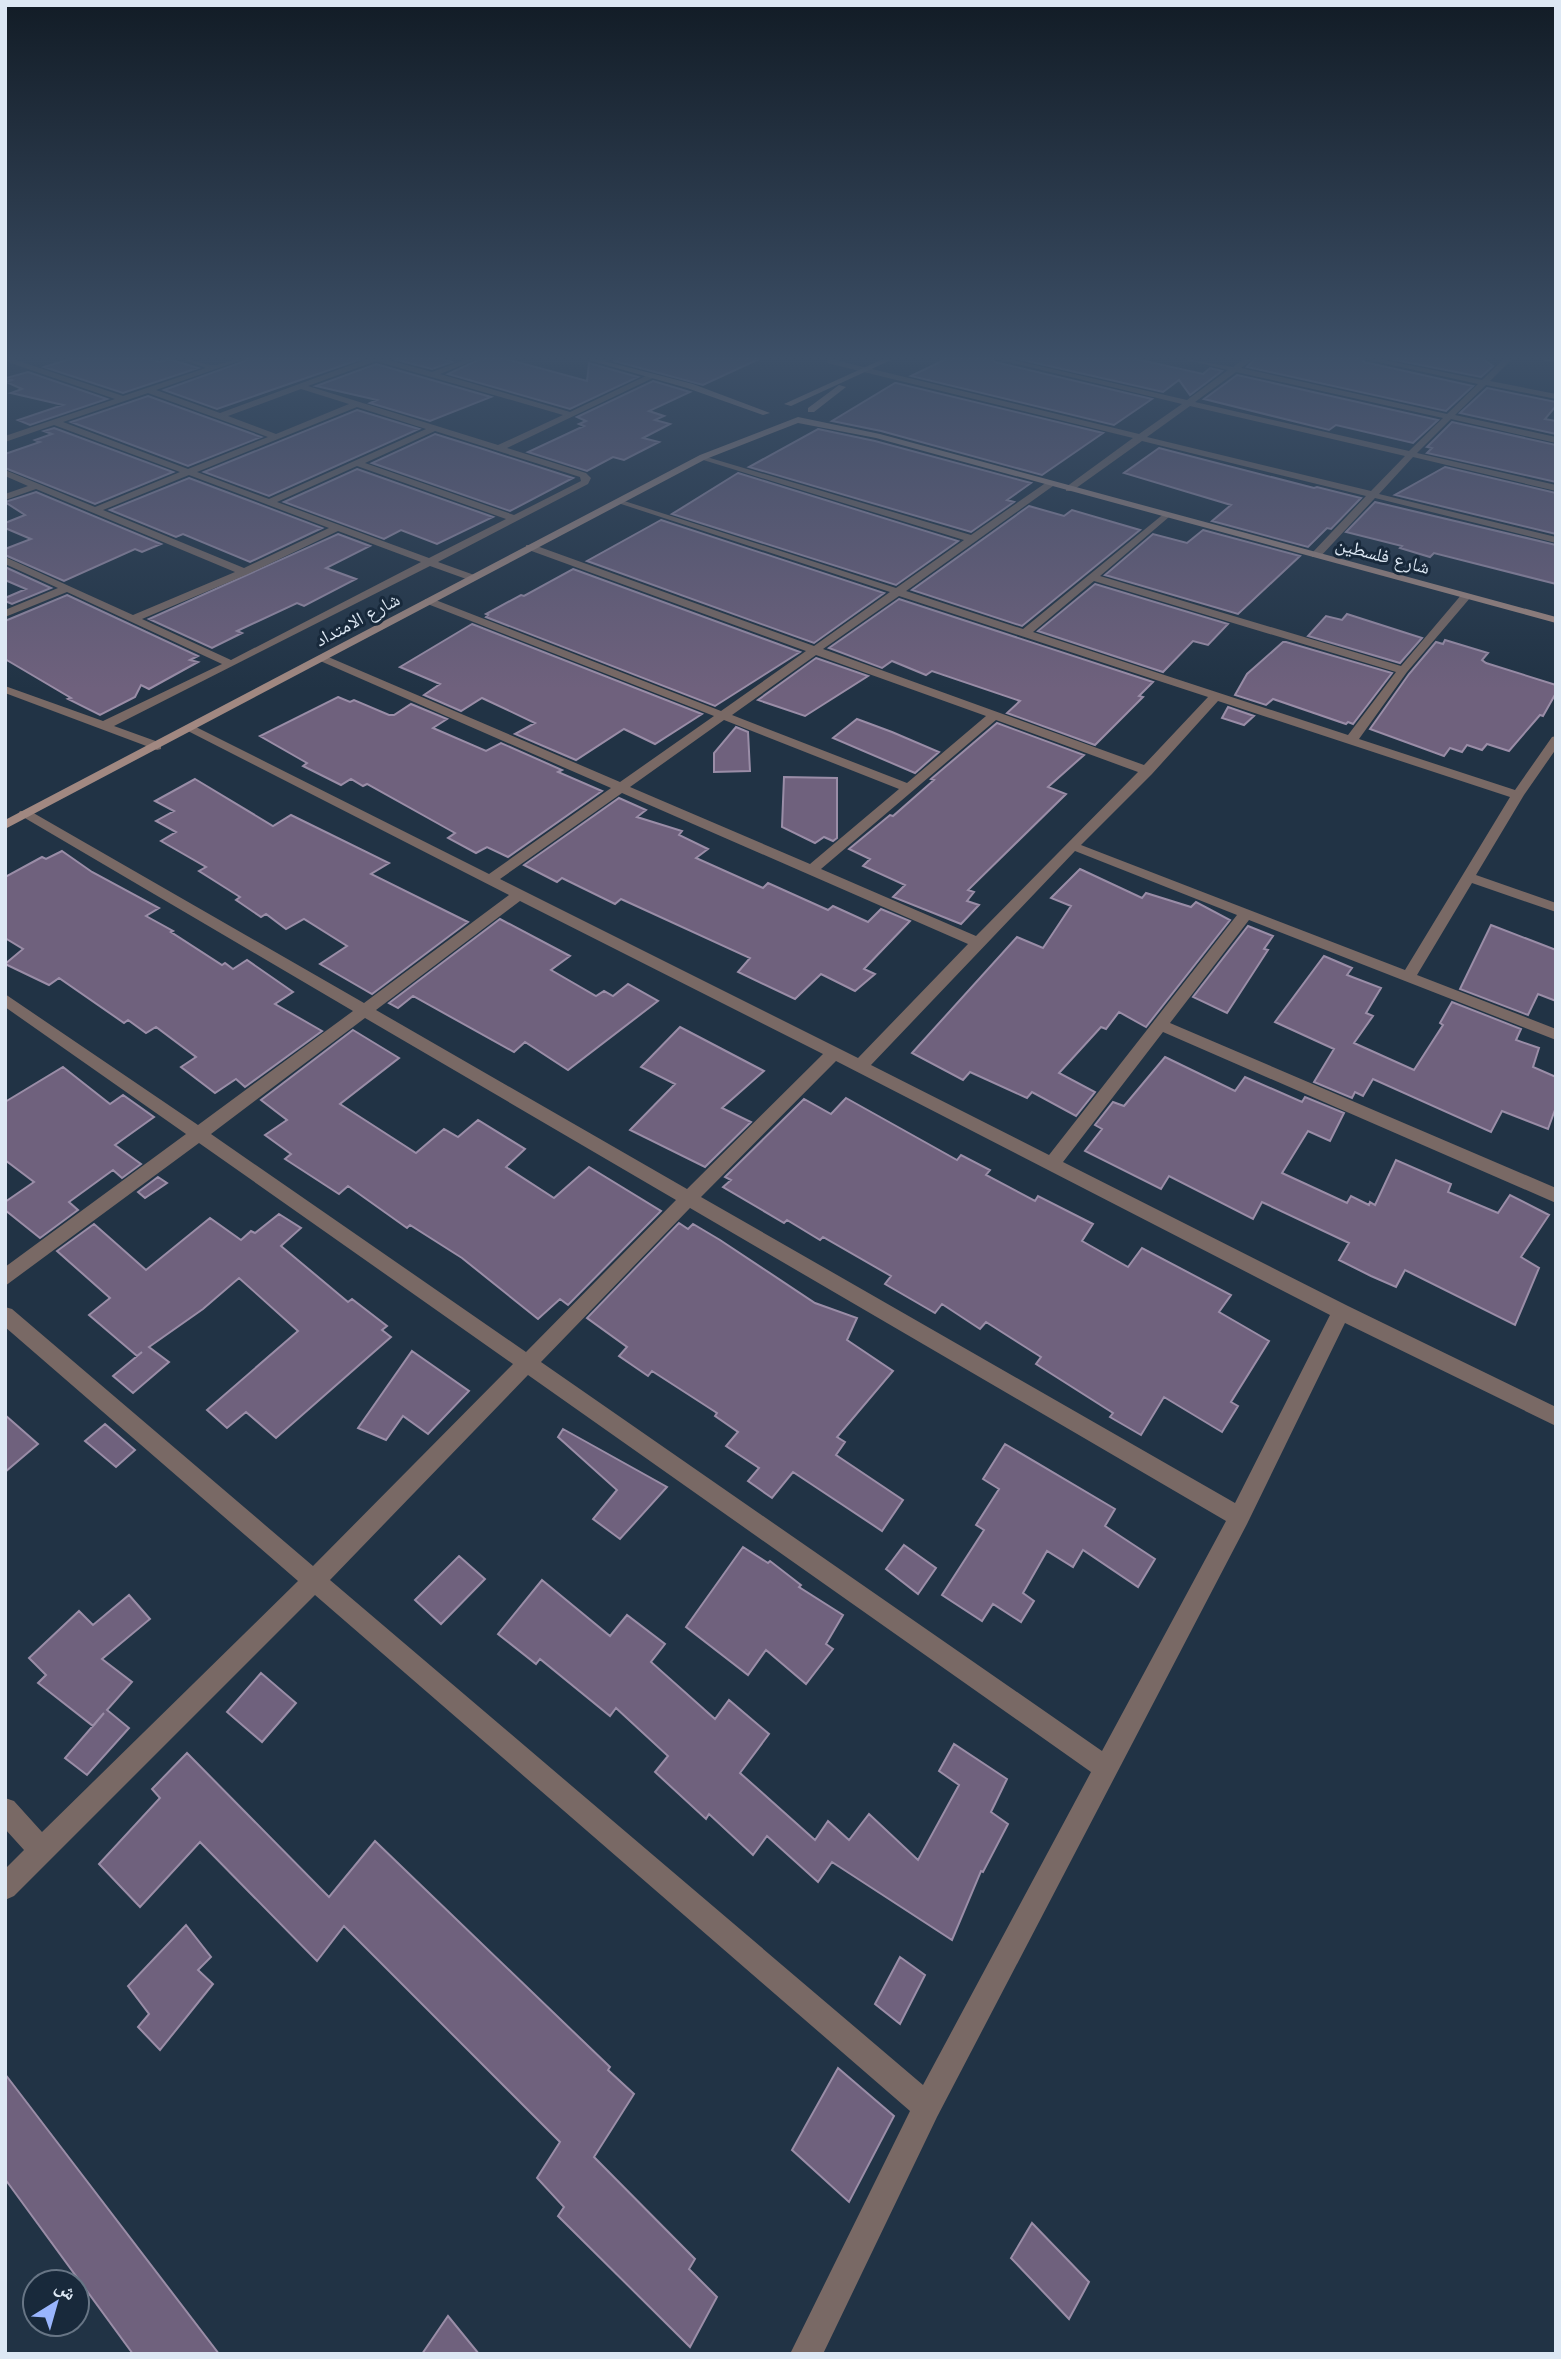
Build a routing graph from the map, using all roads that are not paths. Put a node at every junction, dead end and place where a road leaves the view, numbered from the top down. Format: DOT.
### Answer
graph roads {
  1 [pos="181,469"];
  2 [pos="196,469"];
  3 [pos="342,469"];
  4 [pos="373,469"];
  5 [pos="560,469"];
  6 [pos="680,469"];
  7 [pos="743,469"];
  8 [pos="996,469"];
  9 [pos="1097,469"];
  10 [pos="1267,469"];
  11 [pos="1397,469"];
  12 [pos="1475,469"];
  13 [pos="189,472"];
  14 [pos="5,473"];
  15 [pos="1050,484"];
  16 [pos="37,485"];
  17 [pos="1556,488"];
  18 [pos="1069,489"];
  19 [pos="1372,495"];
  20 [pos="5,497"];
  21 [pos="621,501"];
  22 [pos="269,502"];
  23 [pos="95,510"];
  24 [pos="1166,515"];
  25 [pos="513,518"];
  26 [pos="338,527"];
  27 [pos="972,539"];
  28 [pos="1556,540"];
  29 [pos="530,547"];
  30 [pos="1316,555"];
  31 [pos="5,560"];
  32 [pos="431,562"];
  33 [pos="244,572"];
  34 [pos="1093,577"];
  35 [pos="473,578"];
  36 [pos="66,589"];
  37 [pos="898,592"];
  38 [pos="1466,596"];
  39 [pos="429,601"];
  40 [pos="5,614"];
  41 [pos="131,620"];
  42 [pos="1556,620"];
  43 [pos="1025,633"];
  44 [pos="815,650"];
  45 [pos="322,658"];
  46 [pos="231,664"];
  47 [pos="1403,670"];
  48 [pos="5,689"];
  49 [pos="1217,695"];
  50 [pos="725,714"];
  51 [pos="995,715"];
  52 [pos="105,725"];
  53 [pos="190,729"];
  54 [pos="1352,739"];
  55 [pos="1556,740"];
  56 [pos="158,746"];
  57 [pos="1148,771"];
  58 [pos="621,788"];
  59 [pos="909,788"];
  60 [pos="1518,795"];
  61 [pos="25,814"];
  62 [pos="5,825"];
  63 [pos="1073,846"];
  64 [pos="811,870"];
  65 [pos="1467,877"];
  66 [pos="490,880"];
  67 [pos="519,895"];
  68 [pos="1556,908"];
  69 [pos="1246,914"];
  70 [pos="980,943"];
  71 [pos="1408,977"];
  72 [pos="5,999"];
  73 [pos="363,1011"];
  74 [pos="1161,1025"];
  75 [pos="1556,1035"];
  76 [pos="834,1053"];
  77 [pos="860,1066"];
  78 [pos="198,1134"];
  79 [pos="1051,1164"];
  80 [pos="1556,1196"];
  81 [pos="688,1199"];
  82 [pos="5,1278"];
  83 [pos="1341,1312"];
  84 [pos="5,1315"];
  85 [pos="526,1364"];
  86 [pos="1556,1417"];
  87 [pos="1239,1517"];
  88 [pos="316,1579"];
  89 [pos="1105,1767"];
  90 [pos="5,1810"];
  91 [pos="41,1850"];
  92 [pos="5,1887"];
  93 [pos="927,2107"];
  94 [pos="806,2354"];
  1 -- 13 [label="street"];
  2 -- 13 [label="street"];
  3 -- 22 [label="street"];
  4 -- 25 [label="street"];
  5 -- 25 [label="street"];
  6 -- 21 [label="street, شارع الامتداد"];
  7 -- 27 [label="street"];
  8 -- 15 [label="street, شارع فلسطين"];
  9 -- 18 [label="street"];
  10 -- 19 [label="street"];
  11 -- 19 [label="street"];
  12 -- 17 [label="street"];
  13 -- 22 [label="street"];
  13 -- 23 [label="street"];
  14 -- 16 [label="street"];
  15 -- 18 [label="street, شارع فلسطين"];
  15 -- 27 [label="street"];
  16 -- 20 [label="street"];
  16 -- 23 [label="street"];
  18 -- 24 [label="street, شارع فلسطين"];
  19 -- 28 [label="street"];
  19 -- 30 [label="street"];
  21 -- 29 [label="street, شارع الامتداد"];
  21 -- 37 [label="street"];
  22 -- 26 [label="street"];
  23 -- 33 [label="street"];
  24 -- 30 [label="street, شارع فلسطين"];
  24 -- 34 [label="street"];
  25 -- 32 [label="street"];
  26 -- 32 [label="street"];
  26 -- 33 [label="street"];
  27 -- 37 [label="street"];
  29 -- 35 [label="street, شارع الامتداد"];
  29 -- 44 [label="street"];
  30 -- 38 [label="street, شارع فلسطين"];
  31 -- 36 [label="street"];
  32 -- 35 [label="street"];
  32 -- 46 [label="street"];
  33 -- 41 [label="street"];
  34 -- 43 [label="street"];
  34 -- 47 [label="street"];
  35 -- 39 [label="street, شارع الامتداد"];
  36 -- 40 [label="street"];
  36 -- 41 [label="street"];
  37 -- 43 [label="street"];
  37 -- 44 [label="street"];
  38 -- 42 [label="street, شارع فلسطين"];
  38 -- 47 [label="street"];
  39 -- 45 [label="street, شارع الامتداد"];
  39 -- 50 [label="street"];
  41 -- 46 [label="street"];
  43 -- 49 [label="street"];
  44 -- 50 [label="street"];
  44 -- 51 [label="street"];
  45 -- 53 [label="street, شارع الامتداد"];
  45 -- 58 [label="street"];
  46 -- 52 [label="street"];
  47 -- 54 [label="street"];
  48 -- 52 [label="street"];
  49 -- 54 [label="street"];
  49 -- 57 [label="street"];
  50 -- 58 [label="street"];
  50 -- 59 [label="street"];
  51 -- 57 [label="street"];
  51 -- 59 [label="street"];
  52 -- 56 [label="street"];
  53 -- 56 [label="street, شارع الامتداد"];
  53 -- 66 [label="street"];
  54 -- 60 [label="street"];
  55 -- 60 [label="street"];
  56 -- 61 [label="street, شارع الامتداد"];
  57 -- 63 [label="street"];
  58 -- 64 [label="street"];
  58 -- 66 [label="street"];
  59 -- 64 [label="street"];
  60 -- 65 [label="street"];
  61 -- 62 [label="street, شارع الامتداد"];
  61 -- 73 [label="street"];
  63 -- 69 [label="street"];
  63 -- 70 [label="street"];
  64 -- 70 [label="street"];
  65 -- 68 [label="street"];
  65 -- 71 [label="street"];
  66 -- 67 [label="street"];
  67 -- 73 [label="street"];
  67 -- 76 [label="street"];
  69 -- 71 [label="street"];
  69 -- 74 [label="street"];
  70 -- 77 [label="street"];
  71 -- 75 [label="street"];
  72 -- 78 [label="street"];
  73 -- 78 [label="street"];
  73 -- 81 [label="street"];
  74 -- 79 [label="street"];
  74 -- 80 [label="street"];
  76 -- 77 [label="street"];
  76 -- 81 [label="street"];
  77 -- 79 [label="street"];
  78 -- 82 [label="street"];
  78 -- 85 [label="street"];
  79 -- 83 [label="street"];
  81 -- 85 [label="street"];
  81 -- 87 [label="street"];
  83 -- 86 [label="street"];
  83 -- 87 [label="street"];
  84 -- 88 [label="street"];
  85 -- 88 [label="street"];
  85 -- 89 [label="street"];
  87 -- 89 [label="street"];
  88 -- 91 [label="street"];
  88 -- 93 [label="street"];
  89 -- 93 [label="street"];
  90 -- 91 [label="street"];
  91 -- 92 [label="street"];
  93 -- 94 [label="street"];
}
